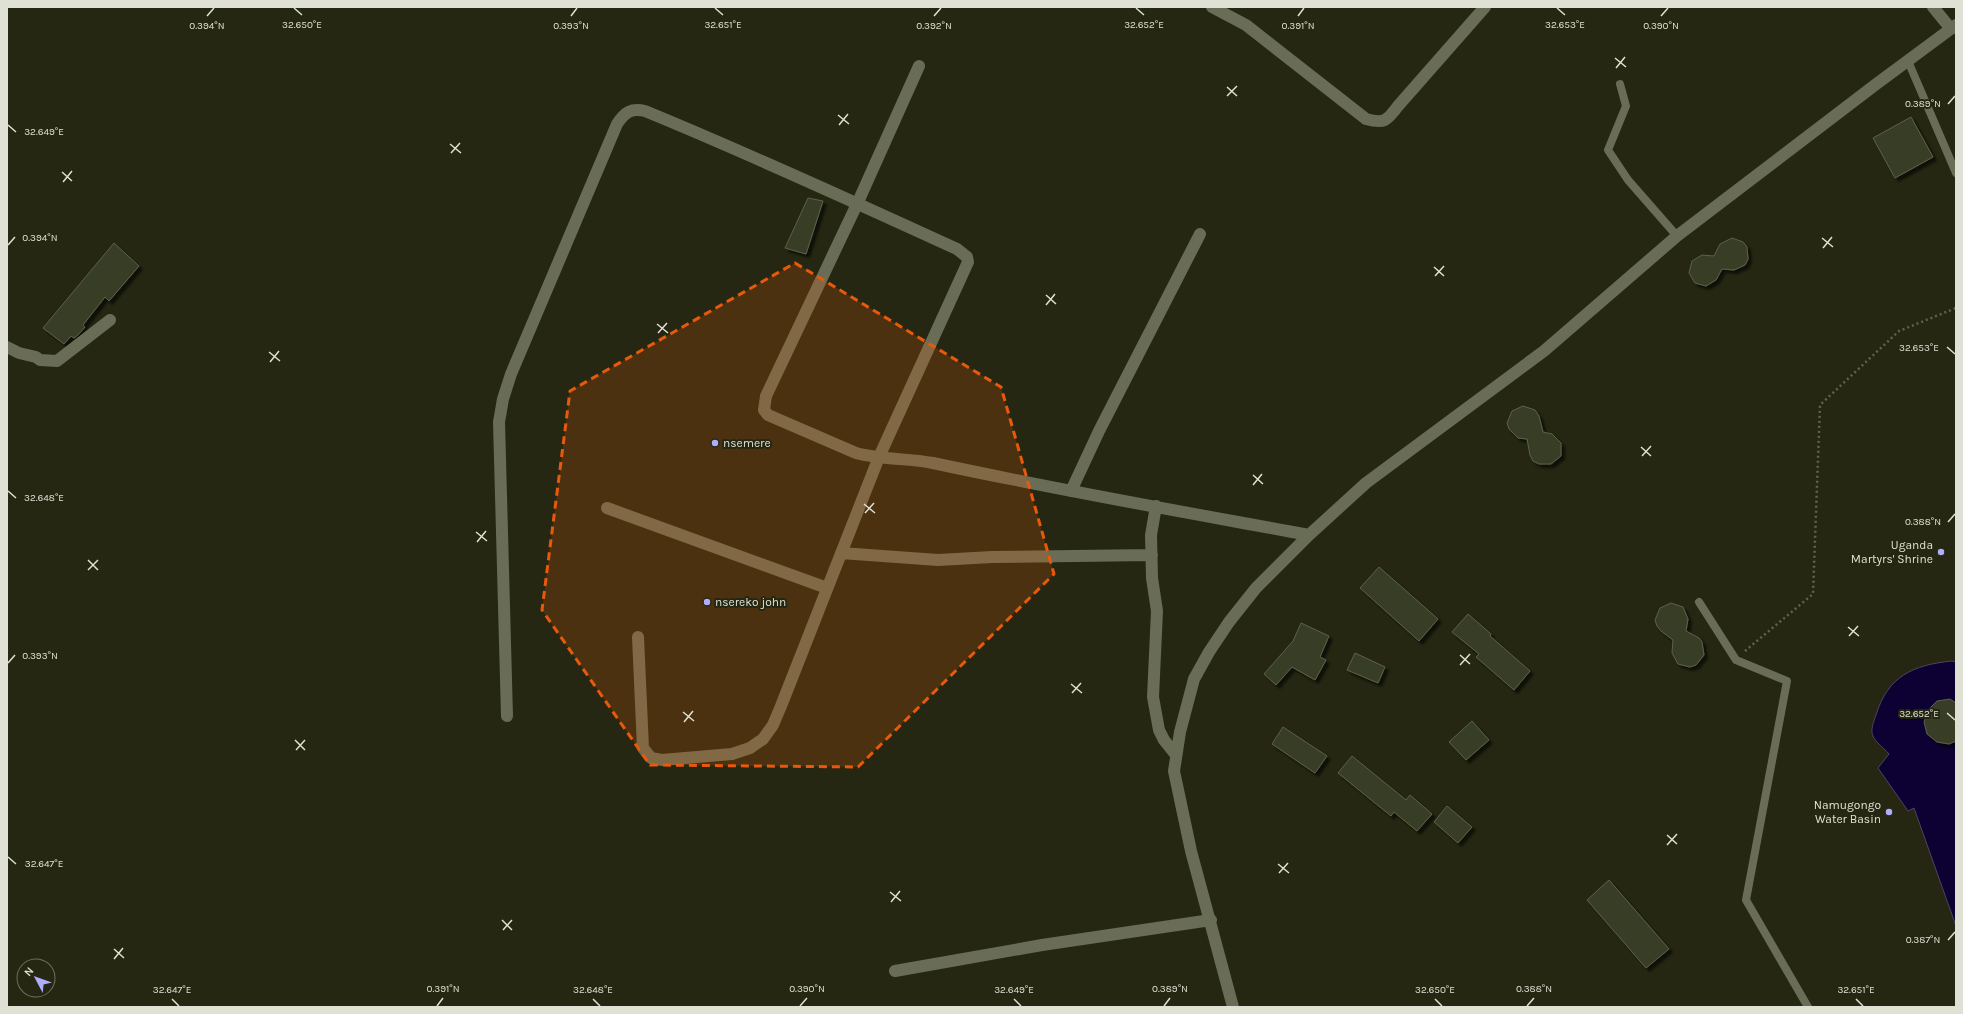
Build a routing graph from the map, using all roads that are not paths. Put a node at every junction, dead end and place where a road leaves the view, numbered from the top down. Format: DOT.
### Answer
graph roads {
  1 [pos="1212,7"];
  2 [pos="1485,7"];
  3 [pos="1933,7"];
  4 [pos="1953,27"];
  5 [pos="1908,61"];
  6 [pos="919,66"];
  7 [pos="1620,84"];
  8 [pos="1956,174"];
  9 [pos="858,202"];
  10 [pos="1200,234"];
  11 [pos="1677,236"];
  12 [pos="110,320"];
  13 [pos="7,347"];
  14 [pos="879,457"];
  15 [pos="1071,491"];
  16 [pos="1156,506"];
  17 [pos="607,508"];
  18 [pos="1309,535"];
  19 [pos="841,553"];
  20 [pos="1152,555"];
  21 [pos="827,588"];
  22 [pos="1698,602"];
  23 [pos="638,637"];
  24 [pos="507,716"];
  25 [pos="1176,755"];
  26 [pos="1210,920"];
  27 [pos="895,971"];
  28 [pos="1233,1007"];
  29 [pos="1808,1007"];
  1 -- 2 [label="street"];
  3 -- 4 [label="street"];
  4 -- 5 [label="street"];
  5 -- 8 [label="lane"];
  5 -- 11 [label="street"];
  6 -- 9 [label="street"];
  7 -- 11 [label="lane"];
  9 -- 14 [label="street"];
  9 -- 14 [label="street"];
  9 -- 24 [label="street"];
  10 -- 15 [label="street"];
  11 -- 18 [label="street"];
  12 -- 13 [label="street"];
  14 -- 15 [label="street"];
  14 -- 19 [label="street"];
  15 -- 16 [label="street"];
  16 -- 18 [label="street"];
  16 -- 20 [label="street"];
  17 -- 21 [label="street"];
  18 -- 25 [label="street"];
  19 -- 20 [label="street"];
  19 -- 21 [label="street"];
  20 -- 25 [label="street"];
  21 -- 23 [label="street"];
  22 -- 29 [label="lane"];
  25 -- 26 [label="street"];
  26 -- 27 [label="street"];
  26 -- 28 [label="street"];
}
